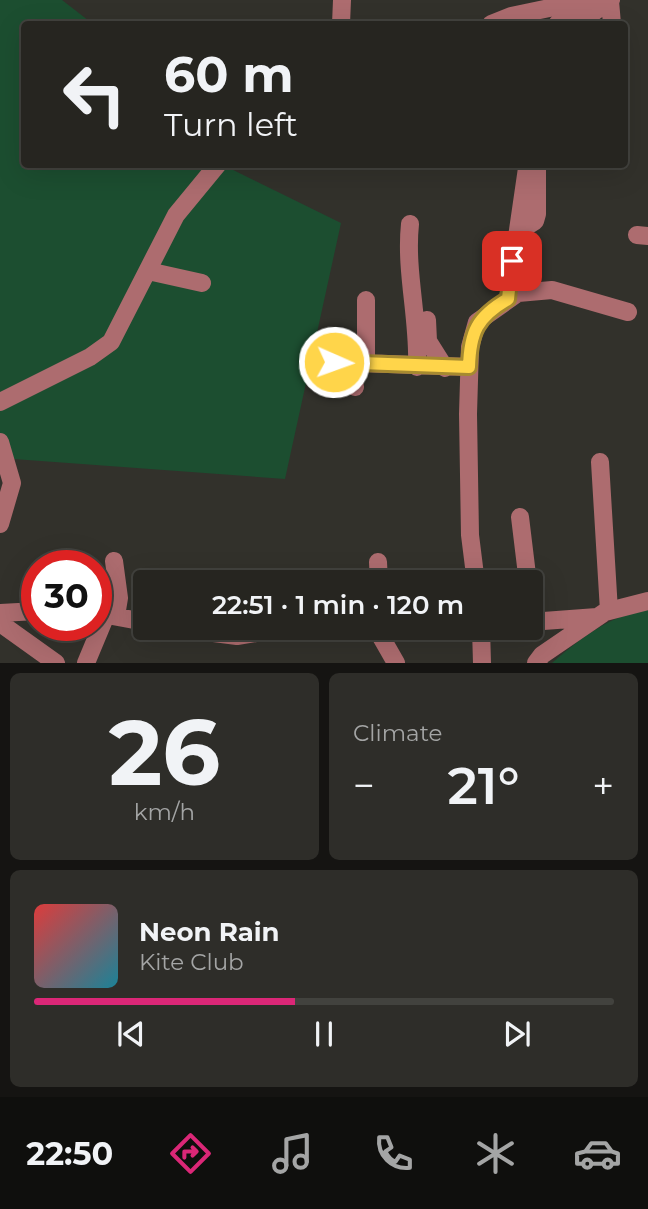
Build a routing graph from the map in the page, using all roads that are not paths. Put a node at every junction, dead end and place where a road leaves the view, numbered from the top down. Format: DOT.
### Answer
graph roads {
  1 [pos="342,0"];
  2 [pos="588,0"];
  3 [pos="610,0"];
  4 [pos="341,21"];
  5 [pos="498,21"];
  6 [pos="566,21"];
  7 [pos="612,21"];
  8 [pos="215,168"];
  9 [pos="532,168"];
  10 [pos="410,224"];
  11 [pos="148,271"];
  12 [pos="424,281"];
  13 [pos="202,283"];
  14 [pos="508,299"];
  15 [pos="366,300"];
  16 [pos="628,312"];
  17 [pos="350,363"];
  18 [pos="417,367"];
  19 [pos="469,367"];
  20 [pos="445,368"];
  21 [pos="355,387"];
  22 [pos="0,402"];
  23 [pos="0,442"];
  24 [pos="600,462"];
  25 [pos="520,517"];
  26 [pos="0,524"];
  27 [pos="114,561"];
  28 [pos="378,562"];
  29 [pos="378,570"];
  30 [pos="474,570"];
  31 [pos="526,570"];
  32 [pos="648,601"];
  33 [pos="112,607"];
  34 [pos="21,612"];
  35 [pos="0,614"];
  36 [pos="603,614"];
  37 [pos="112,616"];
  38 [pos="133,620"];
  39 [pos="543,621"];
  40 [pos="0,623"];
  41 [pos="383,640"];
  42 [pos="481,640"];
  43 [pos="95,641"];
  44 [pos="45,660"];
  45 [pos="86,663"];
  46 [pos="396,663"];
  47 [pos="482,663"];
  48 [pos="536,663"];
  1 -- 4 [label="street"];
  2 -- 5 [label="street"];
  3 -- 6 [label="street"];
  3 -- 7 [label="street"];
  8 -- 11 [label="street"];
  9 -- 14 [label="street"];
  10 -- 18 [label="street"];
  11 -- 13 [label="street"];
  11 -- 22 [label="street"];
  12 -- 20 [label="street"];
  14 -- 16 [label="street"];
  14 -- 19 [label="street"];
  15 -- 17 [label="street"];
  17 -- 18 [label="street"];
  17 -- 21 [label="street"];
  18 -- 20 [label="street"];
  19 -- 20 [label="street"];
  19 -- 30 [label="street"];
  23 -- 26 [label="street"];
  24 -- 36 [label="street"];
  25 -- 31 [label="street"];
  27 -- 33 [label="street"];
  28 -- 29 [label="street"];
  32 -- 36 [label="street"];
  34 -- 35 [label="street"];
  36 -- 39 [label="street"];
  36 -- 48 [label="street"];
  37 -- 38 [label="street"];
  40 -- 44 [label="street"];
  41 -- 46 [label="street"];
  42 -- 47 [label="street"];
  43 -- 45 [label="street"];
}
